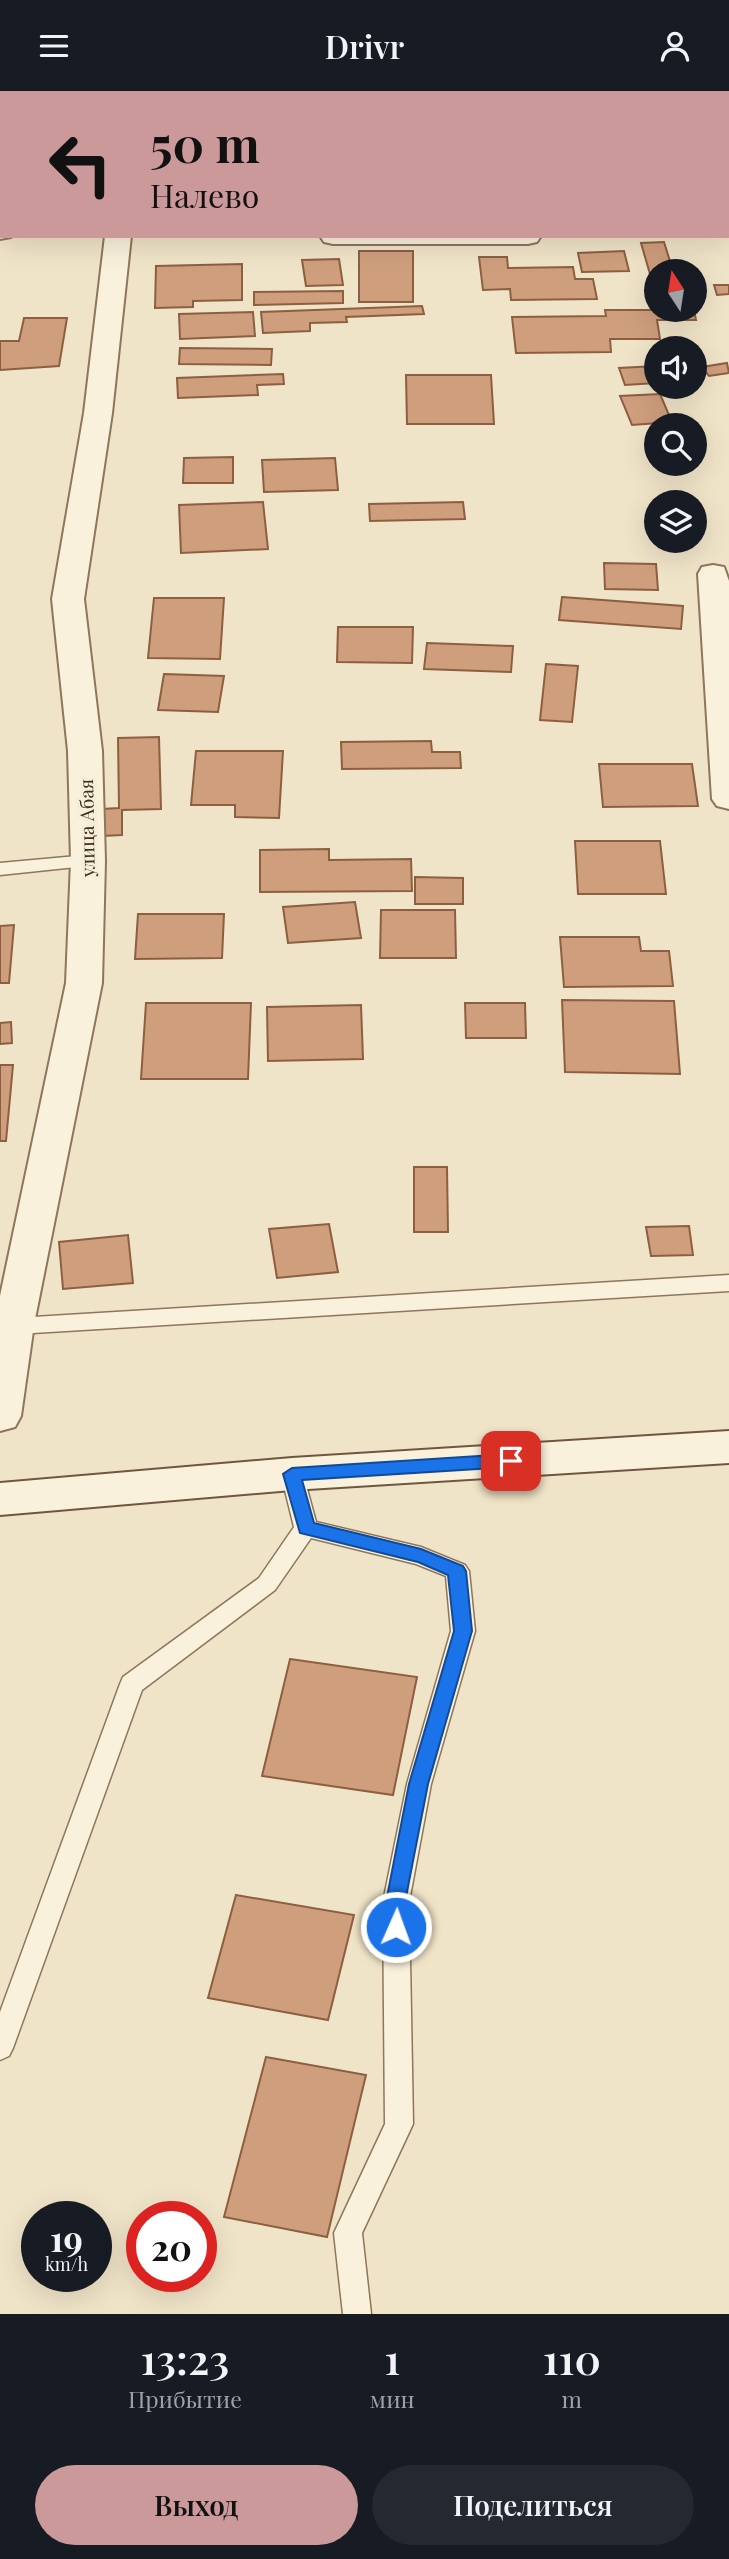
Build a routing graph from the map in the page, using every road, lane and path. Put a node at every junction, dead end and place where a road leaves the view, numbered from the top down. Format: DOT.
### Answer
graph roads {
  1 [pos="118,238"];
  2 [pos="713,574"];
  3 [pos="729,799"];
  4 [pos="88,861"];
  5 [pos="0,869"];
  6 [pos="729,1283"];
  7 [pos="7,1326"];
  8 [pos="0,1416"];
  9 [pos="729,1447"];
  10 [pos="292,1474"];
  11 [pos="0,1499"];
  12 [pos="306,1528"];
  13 [pos="0,2048"];
  14 [pos="357,2314"];
  1 -- 4 [label="street, улица Абая"];
  2 -- 3 [label="street"];
  4 -- 5 [label="lane"];
  4 -- 7 [label="street, улица Абая"];
  6 -- 7 [label="lane"];
  7 -- 8 [label="street, улица Абая"];
  9 -- 10 [label="street"];
  10 -- 11 [label="street"];
  10 -- 12 [label="lane"];
  12 -- 13 [label="lane"];
  12 -- 14 [label="lane"];
}
